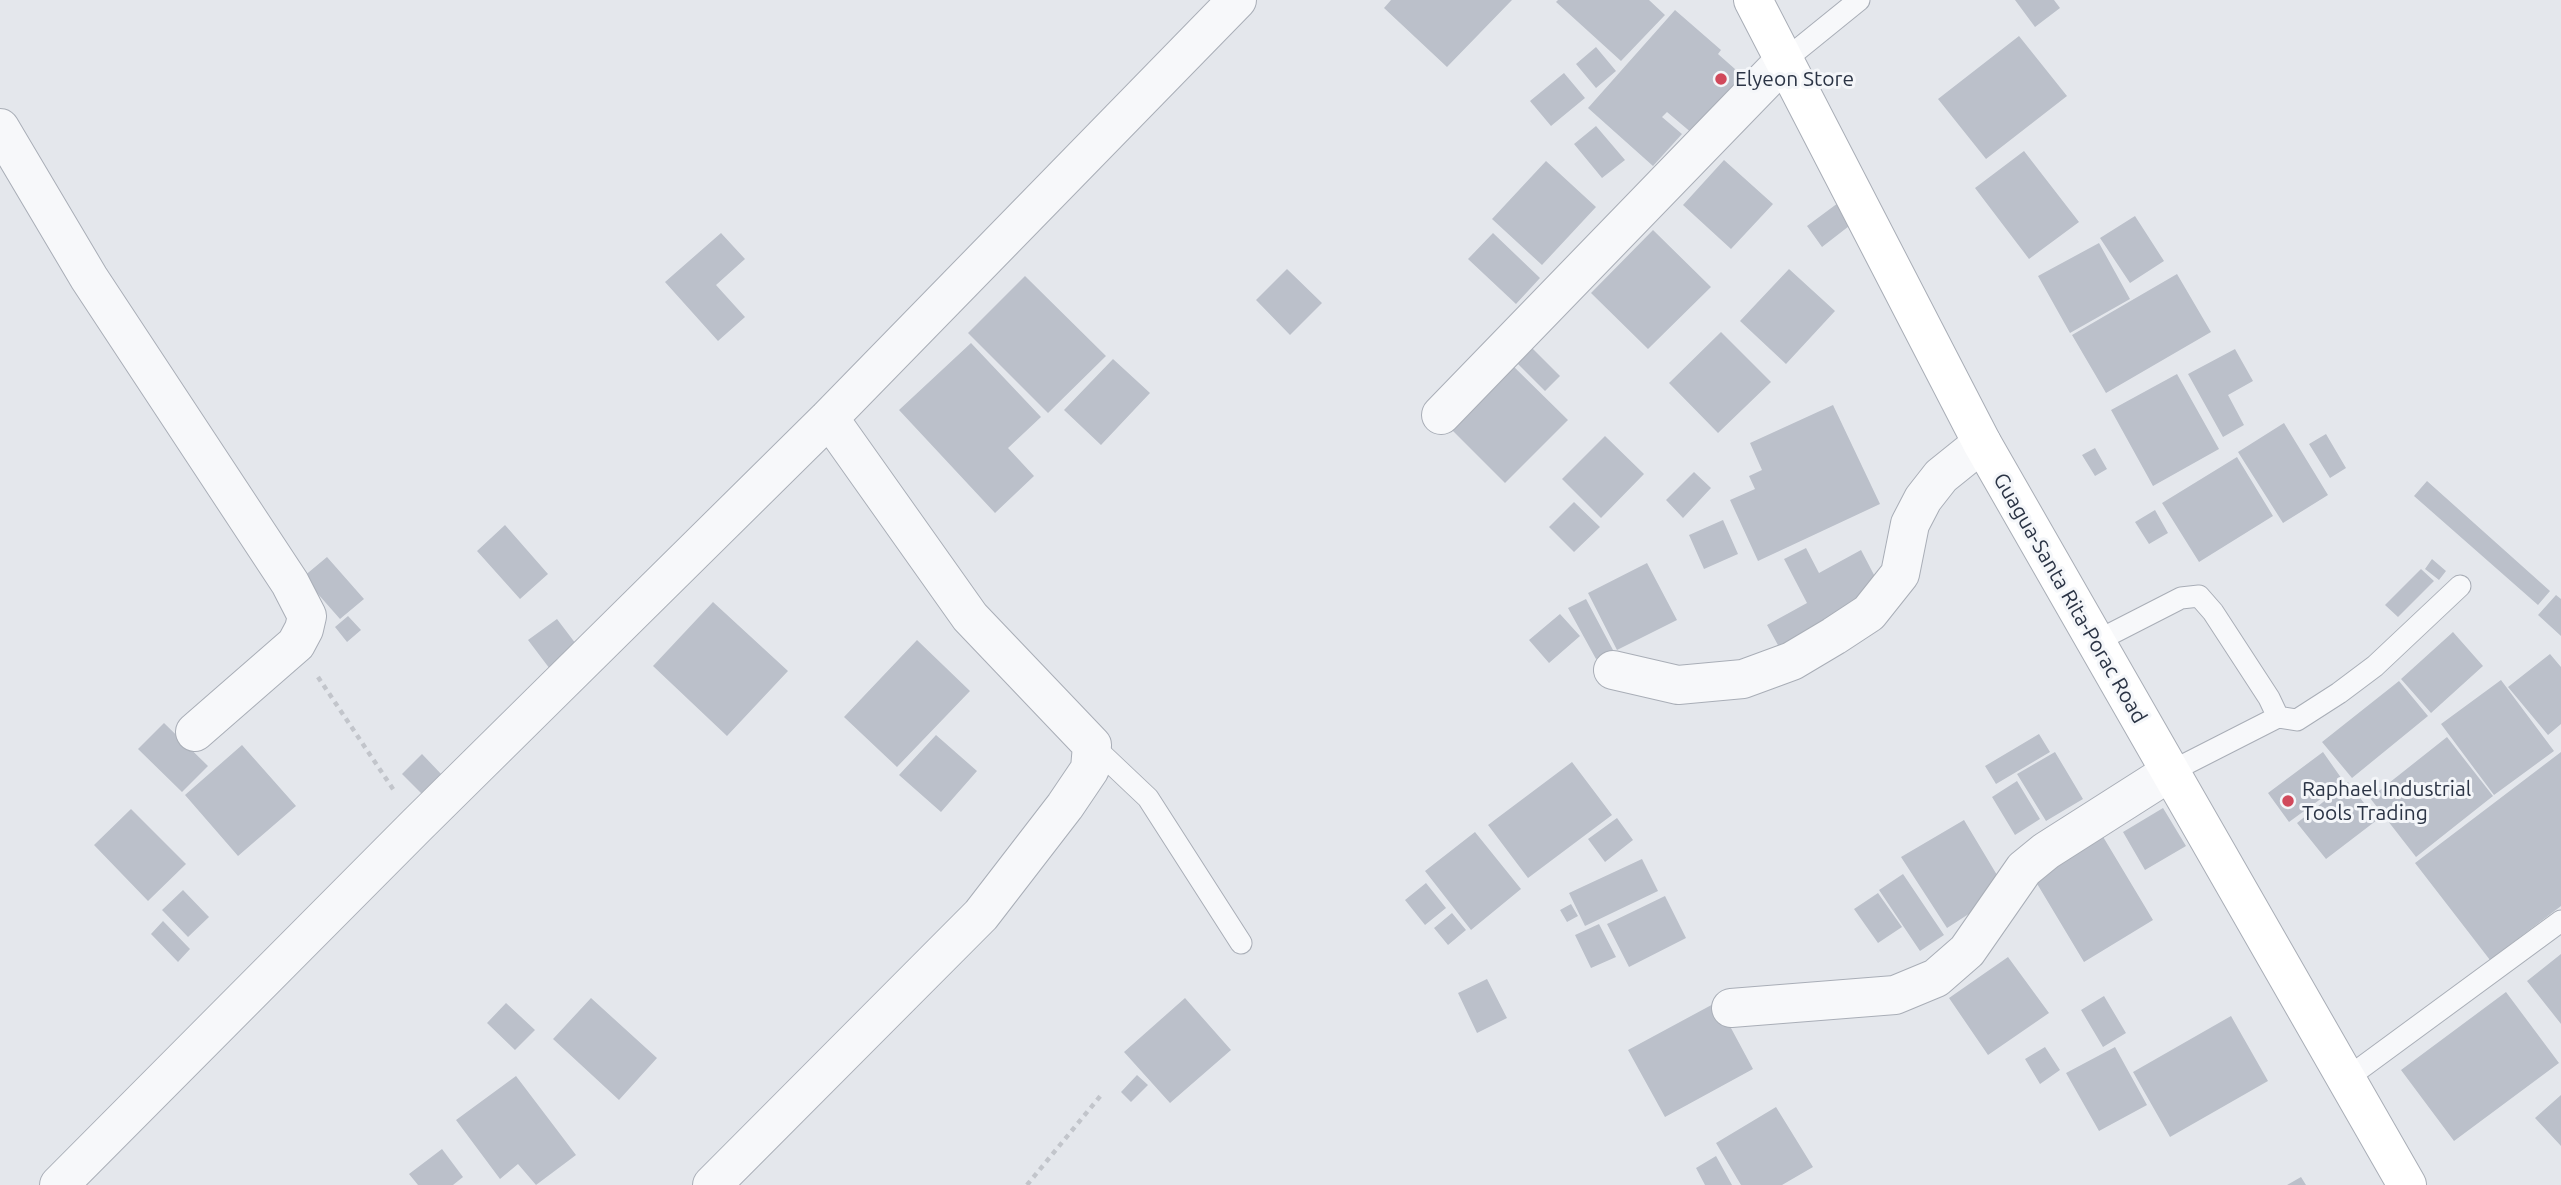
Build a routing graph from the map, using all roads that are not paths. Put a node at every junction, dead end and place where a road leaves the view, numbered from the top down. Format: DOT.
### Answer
graph roads {
  1 [pos="1237,0"];
  2 [pos="1753,0"];
  3 [pos="1859,0"];
  4 [pos="1785,60"];
  5 [pos="0,128"];
  6 [pos="12,179"];
  7 [pos="1441,415"];
  8 [pos="829,418"];
  9 [pos="1982,443"];
  10 [pos="2460,586"];
  11 [pos="2095,642"];
  12 [pos="1613,670"];
  13 [pos="2278,717"];
  14 [pos="195,732"];
  15 [pos="1092,745"];
  16 [pos="2171,772"];
  17 [pos="2561,922"];
  18 [pos="1241,943"];
  19 [pos="1731,1008"];
  20 [pos="2346,1079"];
  21 [pos="59,1185"];
  22 [pos="712,1185"];
  23 [pos="2407,1185"];
  1 -- 8 [label="street"];
  2 -- 4 [label="main road, Guagua-Santa Rita-Porac Road"];
  3 -- 4 [label="lane"];
  4 -- 7 [label="street"];
  4 -- 9 [label="main road, Guagua-Santa Rita-Porac Road"];
  5 -- 6 [label="street"];
  6 -- 14 [label="street"];
  8 -- 15 [label="street"];
  8 -- 21 [label="street"];
  9 -- 11 [label="main road, Guagua-Santa Rita-Porac Road"];
  9 -- 12 [label="street"];
  10 -- 13 [label="lane"];
  11 -- 13 [label="lane"];
  11 -- 16 [label="main road, Guagua-Santa Rita-Porac Road"];
  13 -- 16 [label="lane"];
  15 -- 18 [label="lane"];
  15 -- 22 [label="street"];
  16 -- 19 [label="street"];
  16 -- 20 [label="main road, Guagua-Santa Rita-Porac Road"];
  17 -- 20 [label="lane"];
  20 -- 23 [label="main road, Guagua-Santa Rita-Porac Road"];
}
